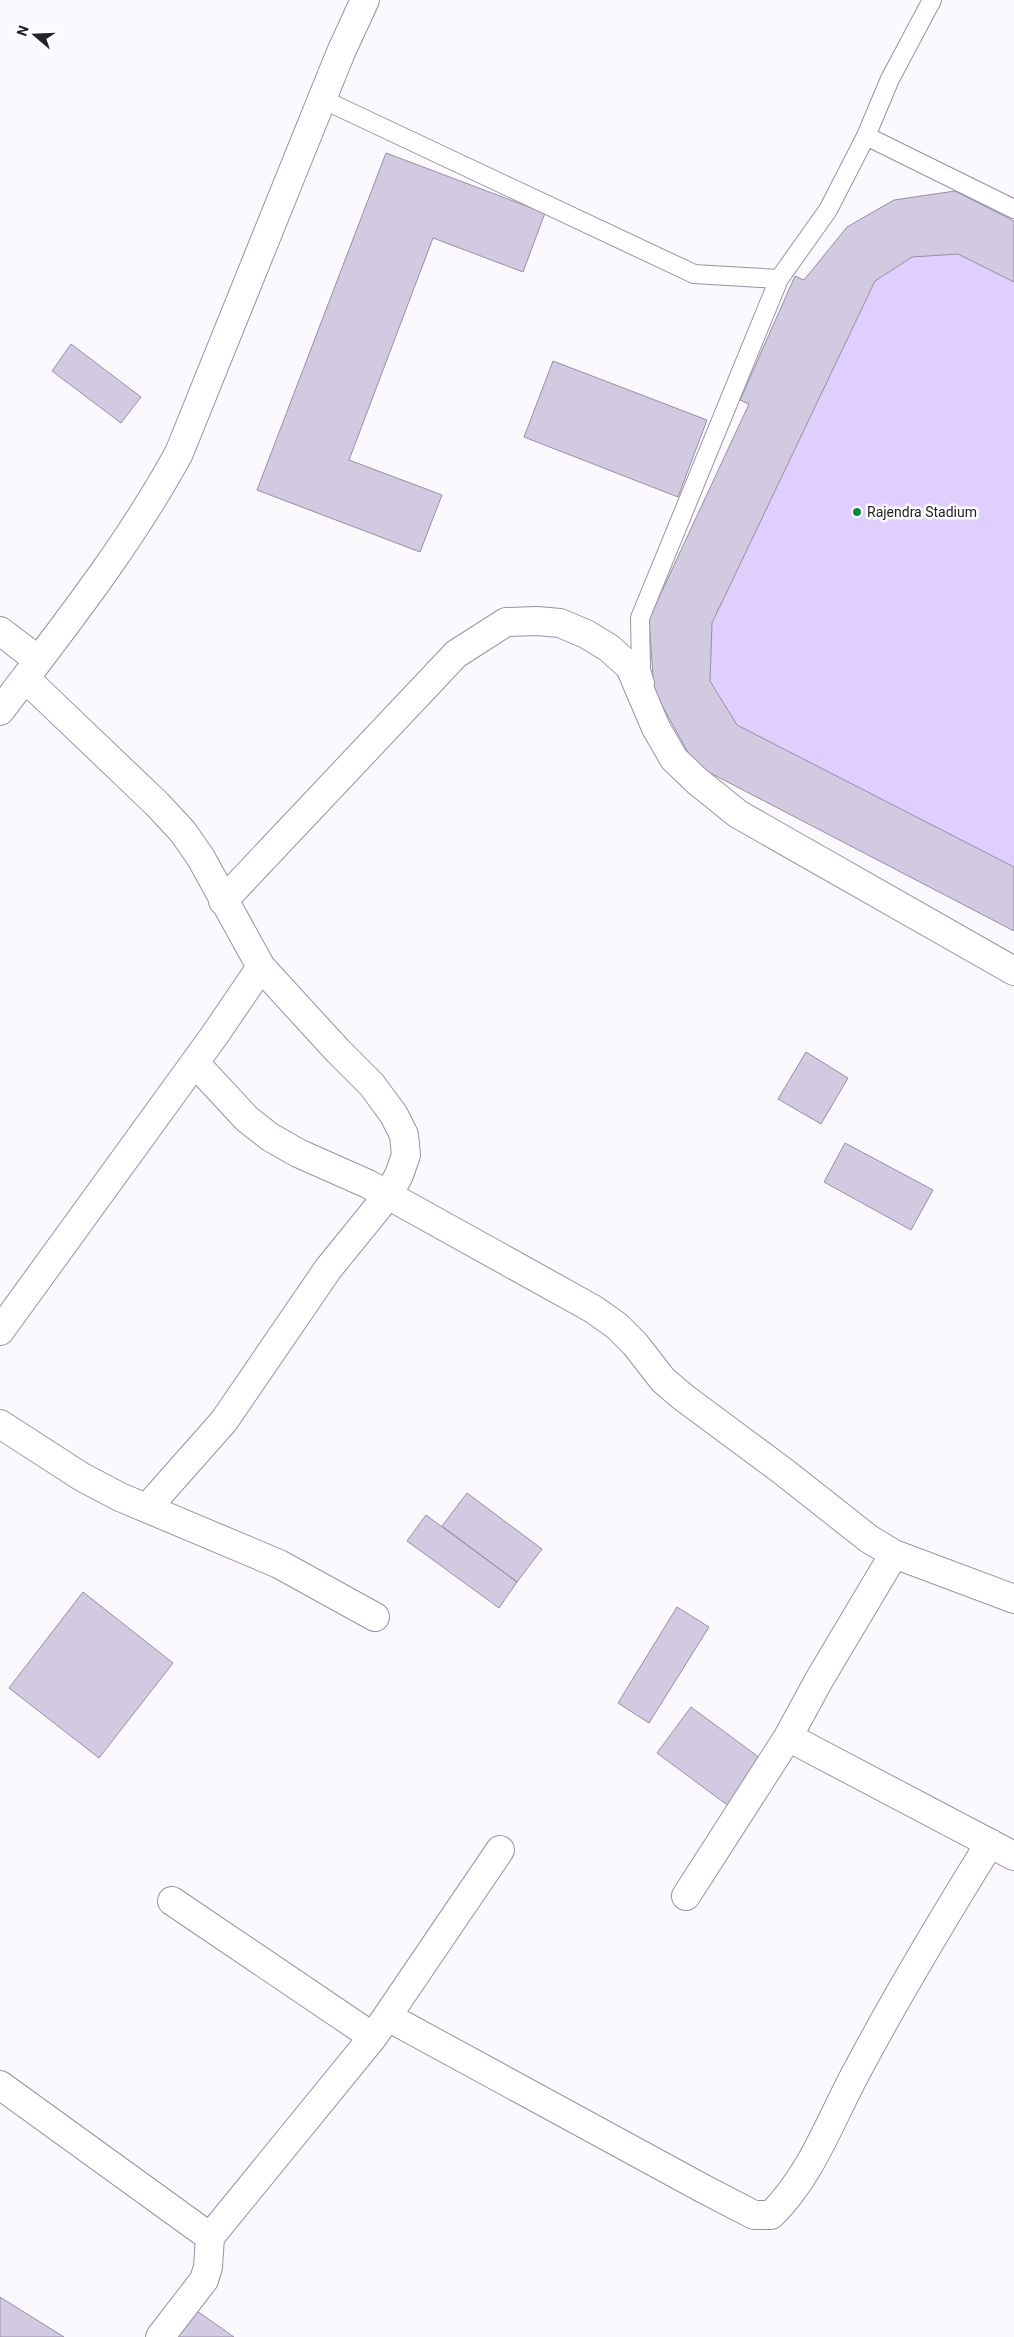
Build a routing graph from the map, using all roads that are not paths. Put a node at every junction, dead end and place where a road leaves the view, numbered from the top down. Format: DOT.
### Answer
graph roads {
  1 [pos="365,0"];
  2 [pos="932,0"];
  3 [pos="322,99"];
  4 [pos="866,136"];
  5 [pos="1014,209"];
  6 [pos="779,279"];
  7 [pos="0,631"];
  8 [pos="32,669"];
  9 [pos="0,711"];
  10 [pos="656,728"];
  11 [pos="223,900"];
  12 [pos="261,968"];
  13 [pos="1014,971"];
  14 [pos="195,1063"];
  15 [pos="388,1195"];
  16 [pos="0,1331"];
  17 [pos="0,1424"];
  18 [pos="147,1508"];
  19 [pos="894,1554"];
  20 [pos="1014,1599"];
  21 [pos="375,1617"];
  22 [pos="788,1737"];
  23 [pos="990,1843"];
  24 [pos="500,1850"];
  25 [pos="1014,1856"];
  26 [pos="686,1896"];
  27 [pos="172,1901"];
  28 [pos="381,2027"];
  29 [pos="0,2085"];
  30 [pos="210,2237"];
  31 [pos="160,2337"];
  1 -- 3 [label="street"];
  2 -- 4 [label="lane"];
  3 -- 6 [label="lane"];
  3 -- 8 [label="street"];
  4 -- 5 [label="lane"];
  4 -- 6 [label="lane"];
  6 -- 10 [label="lane"];
  7 -- 8 [label="street"];
  8 -- 9 [label="street"];
  8 -- 11 [label="street"];
  10 -- 11 [label="street"];
  10 -- 13 [label="street"];
  11 -- 12 [label="street"];
  12 -- 14 [label="street"];
  12 -- 15 [label="street"];
  14 -- 15 [label="street"];
  14 -- 16 [label="street"];
  15 -- 18 [label="street"];
  15 -- 19 [label="street"];
  17 -- 18 [label="street"];
  18 -- 21 [label="street"];
  19 -- 20 [label="street"];
  19 -- 22 [label="street"];
  22 -- 23 [label="street"];
  22 -- 26 [label="street"];
  23 -- 25 [label="street"];
  23 -- 28 [label="street"];
  24 -- 28 [label="street"];
  27 -- 28 [label="street"];
  28 -- 30 [label="street"];
  29 -- 30 [label="street"];
  30 -- 31 [label="street"];
}
